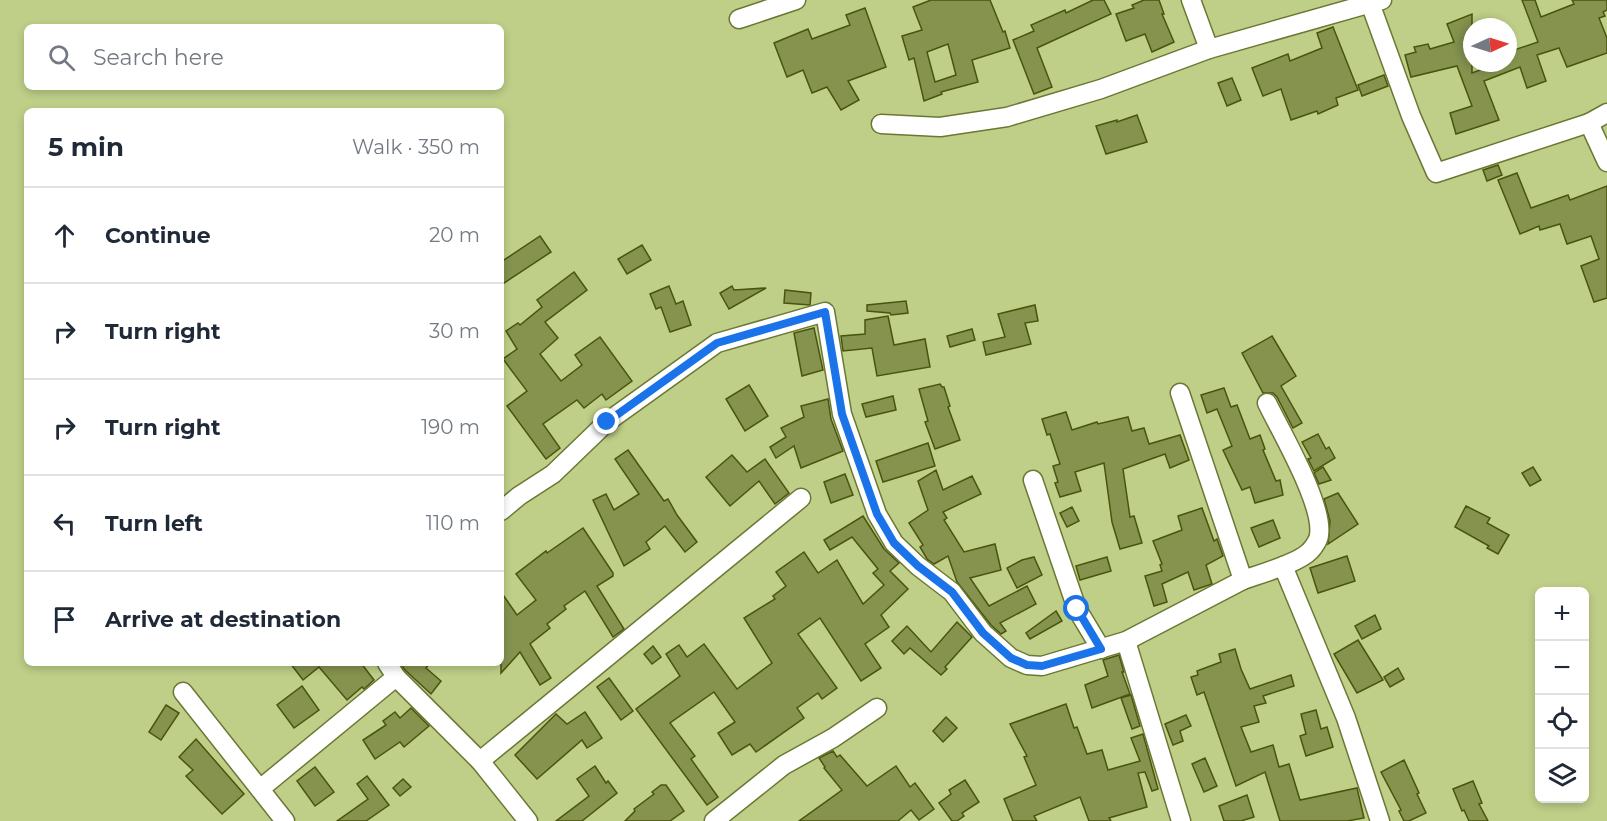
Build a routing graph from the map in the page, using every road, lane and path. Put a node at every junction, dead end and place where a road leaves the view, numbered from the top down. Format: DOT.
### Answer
graph roads {
  1 [pos="796,0"];
  2 [pos="1191,0"];
  3 [pos="1376,2"];
  4 [pos="739,19"];
  5 [pos="1209,49"];
  6 [pos="1607,113"];
  7 [pos="1589,123"];
  8 [pos="881,124"];
  9 [pos="1607,162"];
  10 [pos="1180,393"];
  11 [pos="1267,403"];
  12 [pos="1033,480"];
  13 [pos="801,498"];
  14 [pos="504,508"];
  15 [pos="1283,566"];
  16 [pos="1243,580"];
  17 [pos="1126,641"];
  18 [pos="1101,649"];
  19 [pos="392,670"];
  20 [pos="183,692"];
  21 [pos="877,708"];
  22 [pos="480,761"];
  23 [pos="260,789"];
  24 [pos="285,821"];
  25 [pos="528,821"];
  26 [pos="714,821"];
  27 [pos="1181,821"];
  28 [pos="1380,821"];
  1 -- 4 [label="street"];
  2 -- 5 [label="street"];
  3 -- 5 [label="street"];
  3 -- 7 [label="street"];
  5 -- 8 [label="street"];
  6 -- 7 [label="street"];
  7 -- 9 [label="street"];
  10 -- 16 [label="street"];
  11 -- 15 [label="street"];
  12 -- 18 [label="street"];
  13 -- 22 [label="street"];
  14 -- 18 [label="street"];
  15 -- 16 [label="street"];
  15 -- 28 [label="street"];
  16 -- 17 [label="street"];
  17 -- 18 [label="street"];
  17 -- 27 [label="street"];
  19 -- 22 [label="street"];
  19 -- 23 [label="street"];
  20 -- 23 [label="street"];
  21 -- 26 [label="street"];
  22 -- 25 [label="street"];
  23 -- 24 [label="street"];
}
